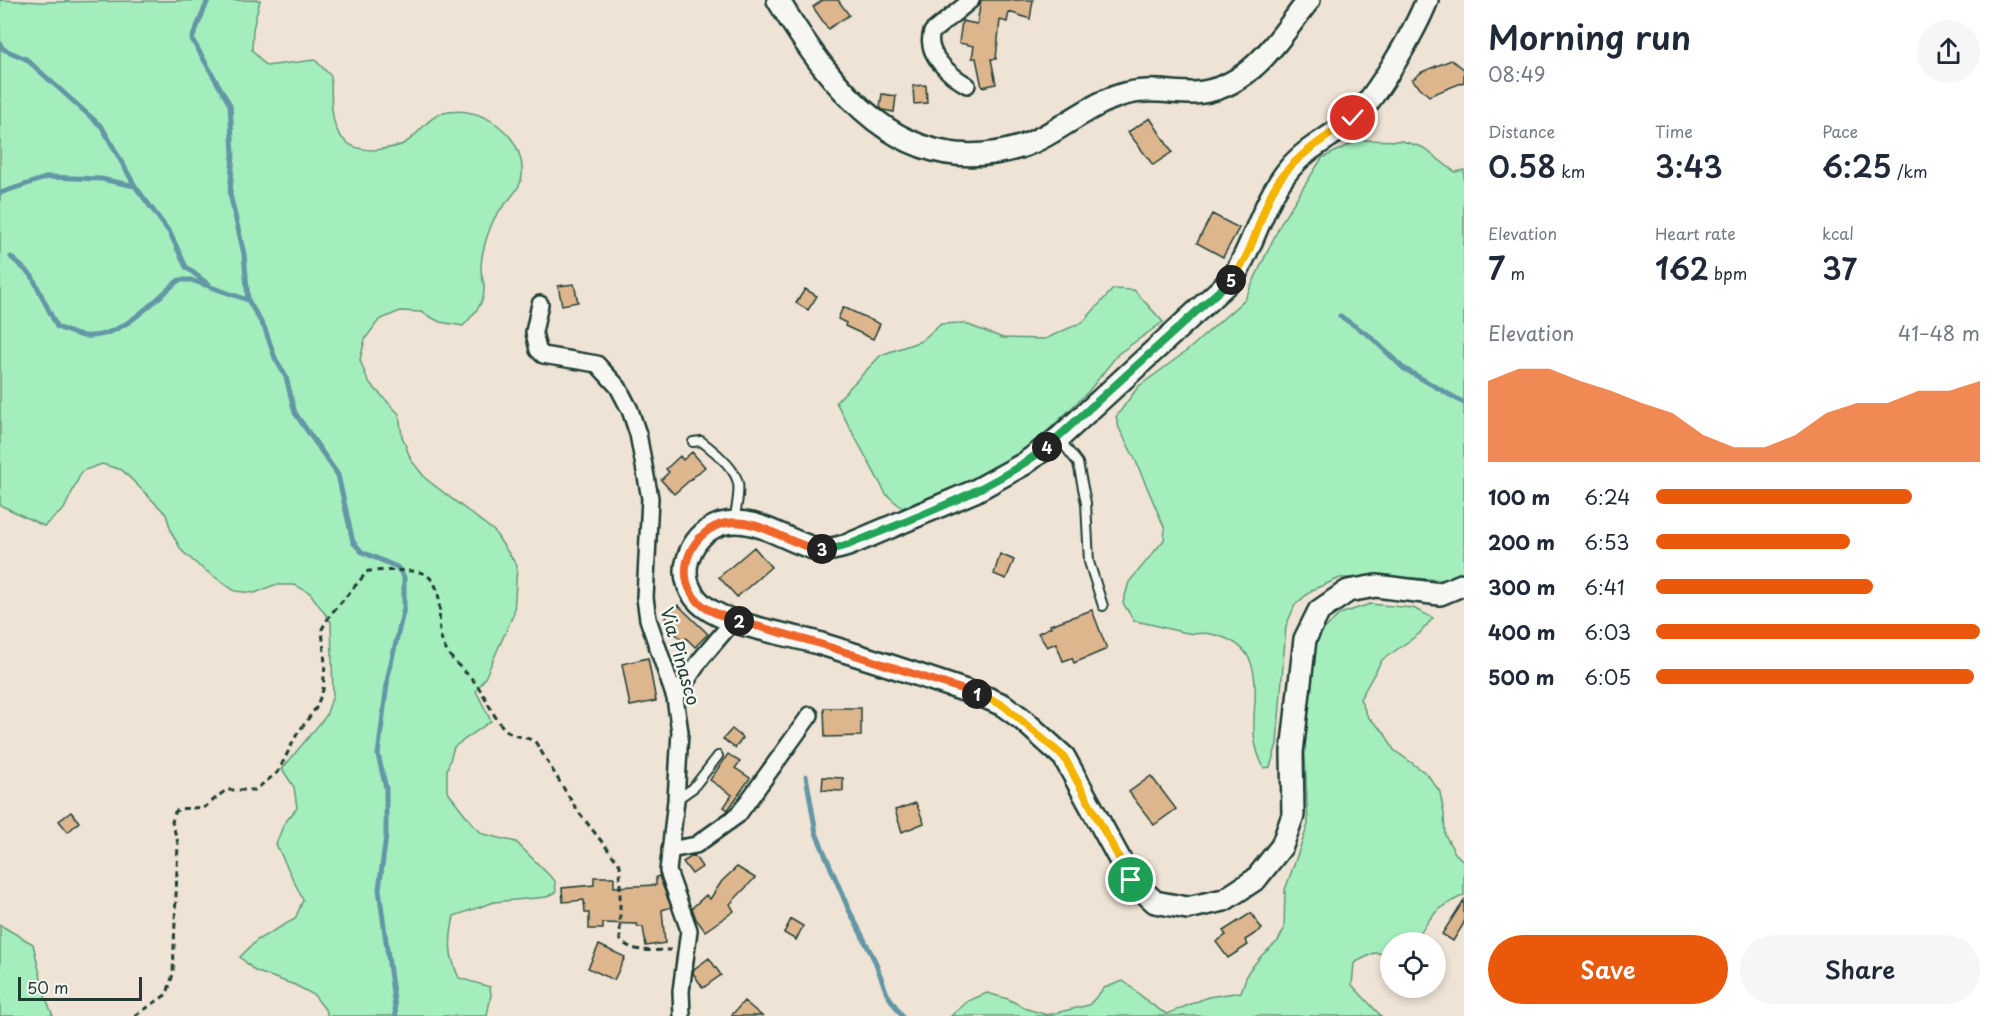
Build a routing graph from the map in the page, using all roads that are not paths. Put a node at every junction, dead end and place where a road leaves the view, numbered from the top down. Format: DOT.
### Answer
graph roads {
  1 [pos="778,0"];
  2 [pos="971,0"];
  3 [pos="1309,0"];
  4 [pos="1427,0"];
  5 [pos="967,85"];
  6 [pos="540,304"];
  7 [pos="1059,438"];
  8 [pos="693,442"];
  9 [pos="734,522"];
  10 [pos="1464,584"];
  11 [pos="1103,606"];
  12 [pos="734,620"];
  13 [pos="675,698"];
  14 [pos="810,715"];
  15 [pos="718,756"];
  16 [pos="676,800"];
  17 [pos="670,850"];
  18 [pos="682,1016"];
  1 -- 3 [label="main road"];
  2 -- 5 [label="street"];
  4 -- 7 [label="main road"];
  6 -- 13 [label="street, Via Pinasco"];
  7 -- 9 [label="main road"];
  7 -- 11 [label="lane"];
  8 -- 9 [label="lane"];
  9 -- 12 [label="main road"];
  10 -- 12 [label="main road"];
  12 -- 13 [label="street"];
  13 -- 16 [label="street, Via Pinasco"];
  14 -- 17 [label="street"];
  15 -- 16 [label="lane"];
  16 -- 17 [label="street, Via Pinasco"];
  17 -- 18 [label="street, Via Pinasco"];
}
